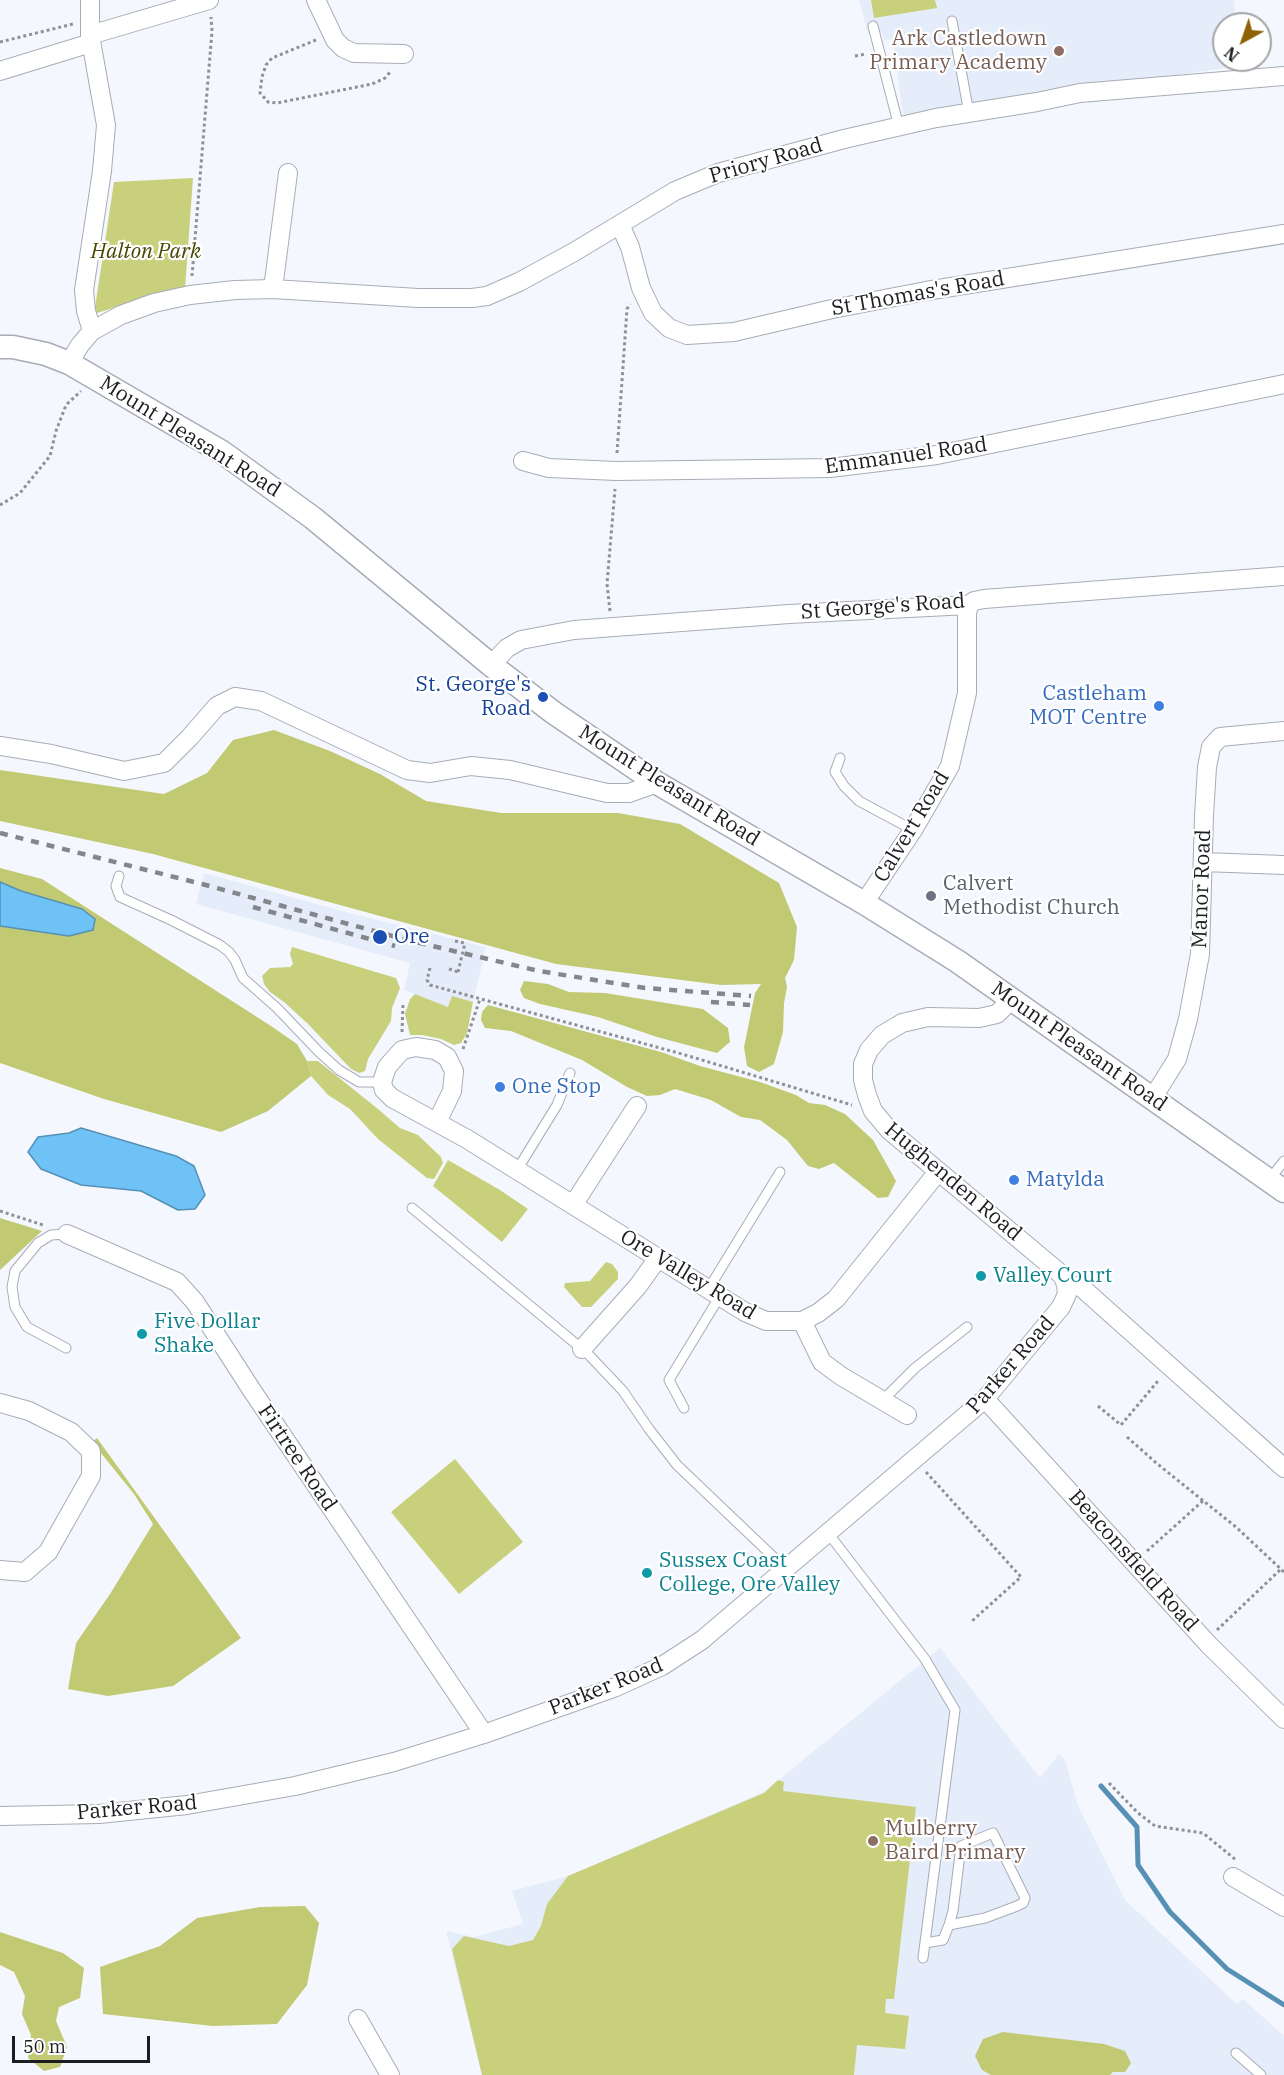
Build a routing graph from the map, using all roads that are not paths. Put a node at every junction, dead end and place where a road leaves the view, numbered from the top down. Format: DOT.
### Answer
graph roads {
  1 [pos="90,0"];
  2 [pos="316,0"];
  3 [pos="210,5"];
  4 [pos="952,21"];
  5 [pos="873,26"];
  6 [pos="91,39"];
  7 [pos="399,54"];
  8 [pos="0,71"];
  9 [pos="1284,76"];
  10 [pos="969,113"];
  11 [pos="899,127"];
  12 [pos="288,173"];
  13 [pos="620,225"];
  14 [pos="1284,234"];
  15 [pos="273,289"];
  16 [pos="92,331"];
  17 [pos="0,347"];
  18 [pos="69,363"];
  19 [pos="1284,384"];
  20 [pos="522,461"];
  21 [pos="1284,576"];
  22 [pos="969,605"];
  23 [pos="491,665"];
  24 [pos="1284,731"];
  25 [pos="0,746"];
  26 [pos="840,758"];
  27 [pos="657,783"];
  28 [pos="913,830"];
  29 [pos="1203,861"];
  30 [pos="1284,865"];
  31 [pos="119,876"];
  32 [pos="864,903"];
  33 [pos="1012,999"];
  34 [pos="570,1073"];
  35 [pos="382,1082"];
  36 [pos="1152,1099"];
  37 [pos="637,1106"];
  38 [pos="437,1122"];
  39 [pos="1284,1161"];
  40 [pos="517,1170"];
  41 [pos="780,1172"];
  42 [pos="938,1173"];
  43 [pos="1277,1185"];
  44 [pos="573,1205"];
  45 [pos="412,1208"];
  46 [pos="67,1234"];
  47 [pos="658,1258"];
  48 [pos="1066,1284"];
  49 [pos="714,1292"];
  50 [pos="802,1321"];
  51 [pos="968,1327"];
  52 [pos="66,1348"];
  53 [pos="582,1349"];
  54 [pos="883,1400"];
  55 [pos="985,1400"];
  56 [pos="0,1403"];
  57 [pos="684,1408"];
  58 [pos="907,1415"];
  59 [pos="1284,1468"];
  60 [pos="828,1533"];
  61 [pos="785,1568"];
  62 [pos="0,1570"];
  63 [pos="1284,1719"];
  64 [pos="484,1734"];
  65 [pos="0,1816"];
  66 [pos="1238,1880"];
  67 [pos="1284,1907"];
  68 [pos="949,1925"];
  69 [pos="926,1943"];
  70 [pos="923,1958"];
  71 [pos="358,2019"];
  72 [pos="1236,2053"];
  73 [pos="390,2075"];
  74 [pos="1261,2075"];
  1 -- 6 [label="street"];
  2 -- 7 [label="street"];
  3 -- 6 [label="street"];
  4 -- 10 [label="lane"];
  5 -- 11 [label="lane"];
  6 -- 8 [label="street"];
  6 -- 16 [label="street"];
  9 -- 10 [label="street, Priory Road"];
  10 -- 11 [label="street, Priory Road"];
  11 -- 13 [label="street, Priory Road"];
  12 -- 15 [label="street"];
  13 -- 14 [label="street, St Thomas's Road"];
  13 -- 15 [label="street, Priory Road"];
  15 -- 16 [label="street, Priory Road"];
  16 -- 18 [label="street, Priory Road"];
  17 -- 18 [label="street"];
  18 -- 23 [label="street, Mount Pleasant Road"];
  19 -- 20 [label="street, Emmanuel Road"];
  21 -- 22 [label="street, St George's Road"];
  22 -- 23 [label="street, St George's Road"];
  22 -- 28 [label="street, Calvert Road"];
  23 -- 27 [label="street, Mount Pleasant Road"];
  24 -- 29 [label="street, Manor Road"];
  25 -- 27 [label="street"];
  26 -- 28 [label="lane"];
  27 -- 32 [label="street, Mount Pleasant Road"];
  28 -- 32 [label="street, Calvert Road"];
  29 -- 30 [label="street"];
  29 -- 36 [label="street, Manor Road"];
  31 -- 35 [label="lane"];
  32 -- 33 [label="street, Mount Pleasant Road"];
  33 -- 36 [label="street, Mount Pleasant Road"];
  33 -- 42 [label="street, Hughenden Road"];
  34 -- 40 [label="lane"];
  35 -- 38 [label="street, Ore Valley Road"];
  35 -- 38 [label="street"];
  36 -- 43 [label="street, Mount Pleasant Road"];
  37 -- 44 [label="street"];
  38 -- 40 [label="street, Ore Valley Road"];
  39 -- 43 [label="lane"];
  40 -- 44 [label="street, Ore Valley Road"];
  41 -- 49 [label="lane"];
  42 -- 48 [label="street, Hughenden Road"];
  42 -- 50 [label="street"];
  44 -- 47 [label="street, Ore Valley Road"];
  45 -- 53 [label="lane"];
  46 -- 52 [label="lane"];
  46 -- 64 [label="street, Firtree Road"];
  47 -- 49 [label="street, Ore Valley Road"];
  47 -- 53 [label="street"];
  48 -- 55 [label="street, Parker Road"];
  48 -- 59 [label="street, Hughenden Road"];
  49 -- 50 [label="street, Ore Valley Road"];
  49 -- 57 [label="lane"];
  50 -- 54 [label="street"];
  51 -- 54 [label="lane"];
  53 -- 61 [label="lane"];
  54 -- 58 [label="street"];
  55 -- 60 [label="street, Parker Road"];
  55 -- 63 [label="street, Beaconsfield Road"];
  56 -- 62 [label="street"];
  60 -- 61 [label="street, Parker Road"];
  60 -- 69 [label="lane"];
  61 -- 64 [label="street, Parker Road"];
  64 -- 65 [label="street, Parker Road"];
  66 -- 67 [label="street"];
  68 -- 68 [label="lane"];
  68 -- 69 [label="lane"];
  69 -- 70 [label="lane"];
  71 -- 73 [label="street"];
  72 -- 74 [label="lane"];
}
